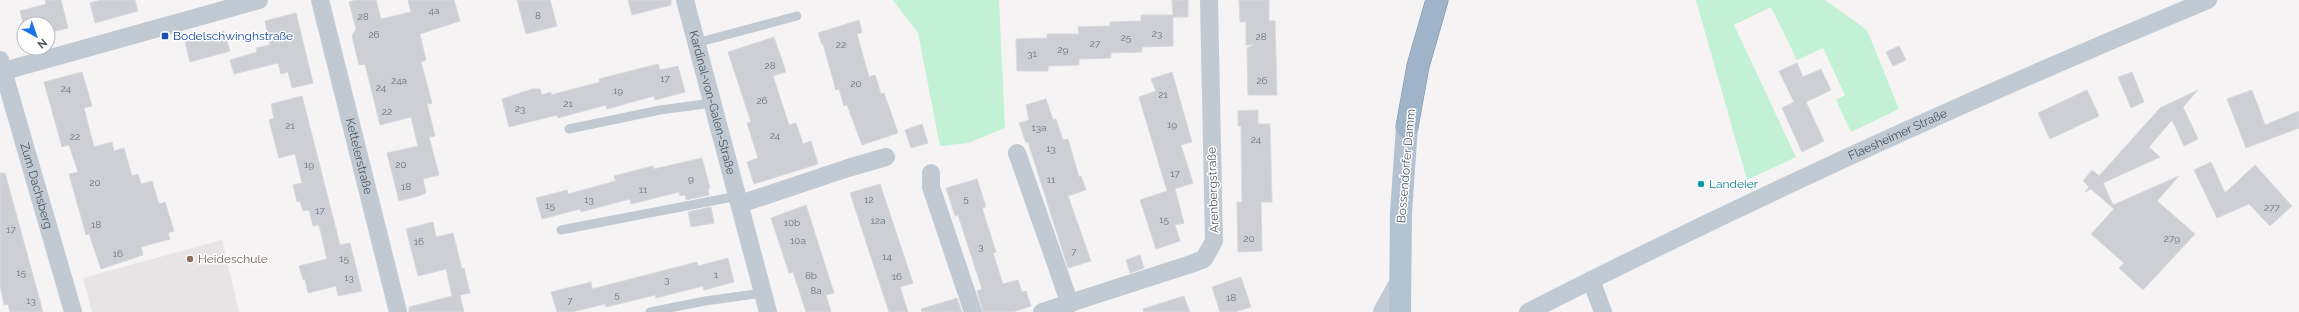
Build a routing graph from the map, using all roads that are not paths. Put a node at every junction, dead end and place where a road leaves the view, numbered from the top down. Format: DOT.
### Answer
graph roads {
  1 [pos="259,0"];
  2 [pos="320,0"];
  3 [pos="685,0"];
  4 [pos="1209,0"];
  5 [pos="1438,0"];
  6 [pos="2208,0"];
  7 [pos="225,4"];
  8 [pos="797,16"];
  9 [pos="696,44"];
  10 [pos="2,65"];
  11 [pos="712,103"];
  12 [pos="1407,127"];
  13 [pos="569,129"];
  14 [pos="1017,153"];
  15 [pos="886,157"];
  16 [pos="931,174"];
  17 [pos="739,200"];
  18 [pos="561,230"];
  19 [pos="1591,280"];
  20 [pos="1400,285"];
  21 [pos="763,293"];
  22 [pos="1070,304"];
  23 [pos="73,312"];
  24 [pos="398,312"];
  25 [pos="650,312"];
  26 [pos="768,312"];
  27 [pos="973,312"];
  28 [pos="1042,312"];
  29 [pos="1384,312"];
  30 [pos="1400,312"];
  31 [pos="1528,312"];
  32 [pos="1603,312"];
  1 -- 7 [label="street"];
  2 -- 24 [label="street, Kettelerstraße"];
  3 -- 9 [label="street, Kardinal-von-Galen-Straße"];
  4 -- 22 [label="street, Arenbergstraße"];
  5 -- 12 [label="highway, Bossendorfer Damm"];
  6 -- 19 [label="street, Flaesheimer Straße"];
  7 -- 10 [label="street"];
  8 -- 9 [label="lane"];
  9 -- 11 [label="street, Kardinal-von-Galen-Straße"];
  10 -- 23 [label="street, Zum Dachsberg"];
  11 -- 13 [label="lane"];
  11 -- 17 [label="street, Kardinal-von-Galen-Straße"];
  12 -- 20 [label="main road, Bossendorfer Damm"];
  14 -- 22 [label="street"];
  15 -- 17 [label="street"];
  16 -- 27 [label="street"];
  17 -- 18 [label="lane"];
  17 -- 21 [label="street, Kardinal-von-Galen-Straße"];
  19 -- 31 [label="street, Flaesheimer Straße"];
  19 -- 32 [label="street"];
  20 -- 29 [label="main road"];
  20 -- 30 [label="main road, Bossendorfer Damm"];
  21 -- 25 [label="lane"];
  21 -- 26 [label="street, Kardinal-von-Galen-Straße"];
  22 -- 28 [label="street, Arenbergstraße"];
}
